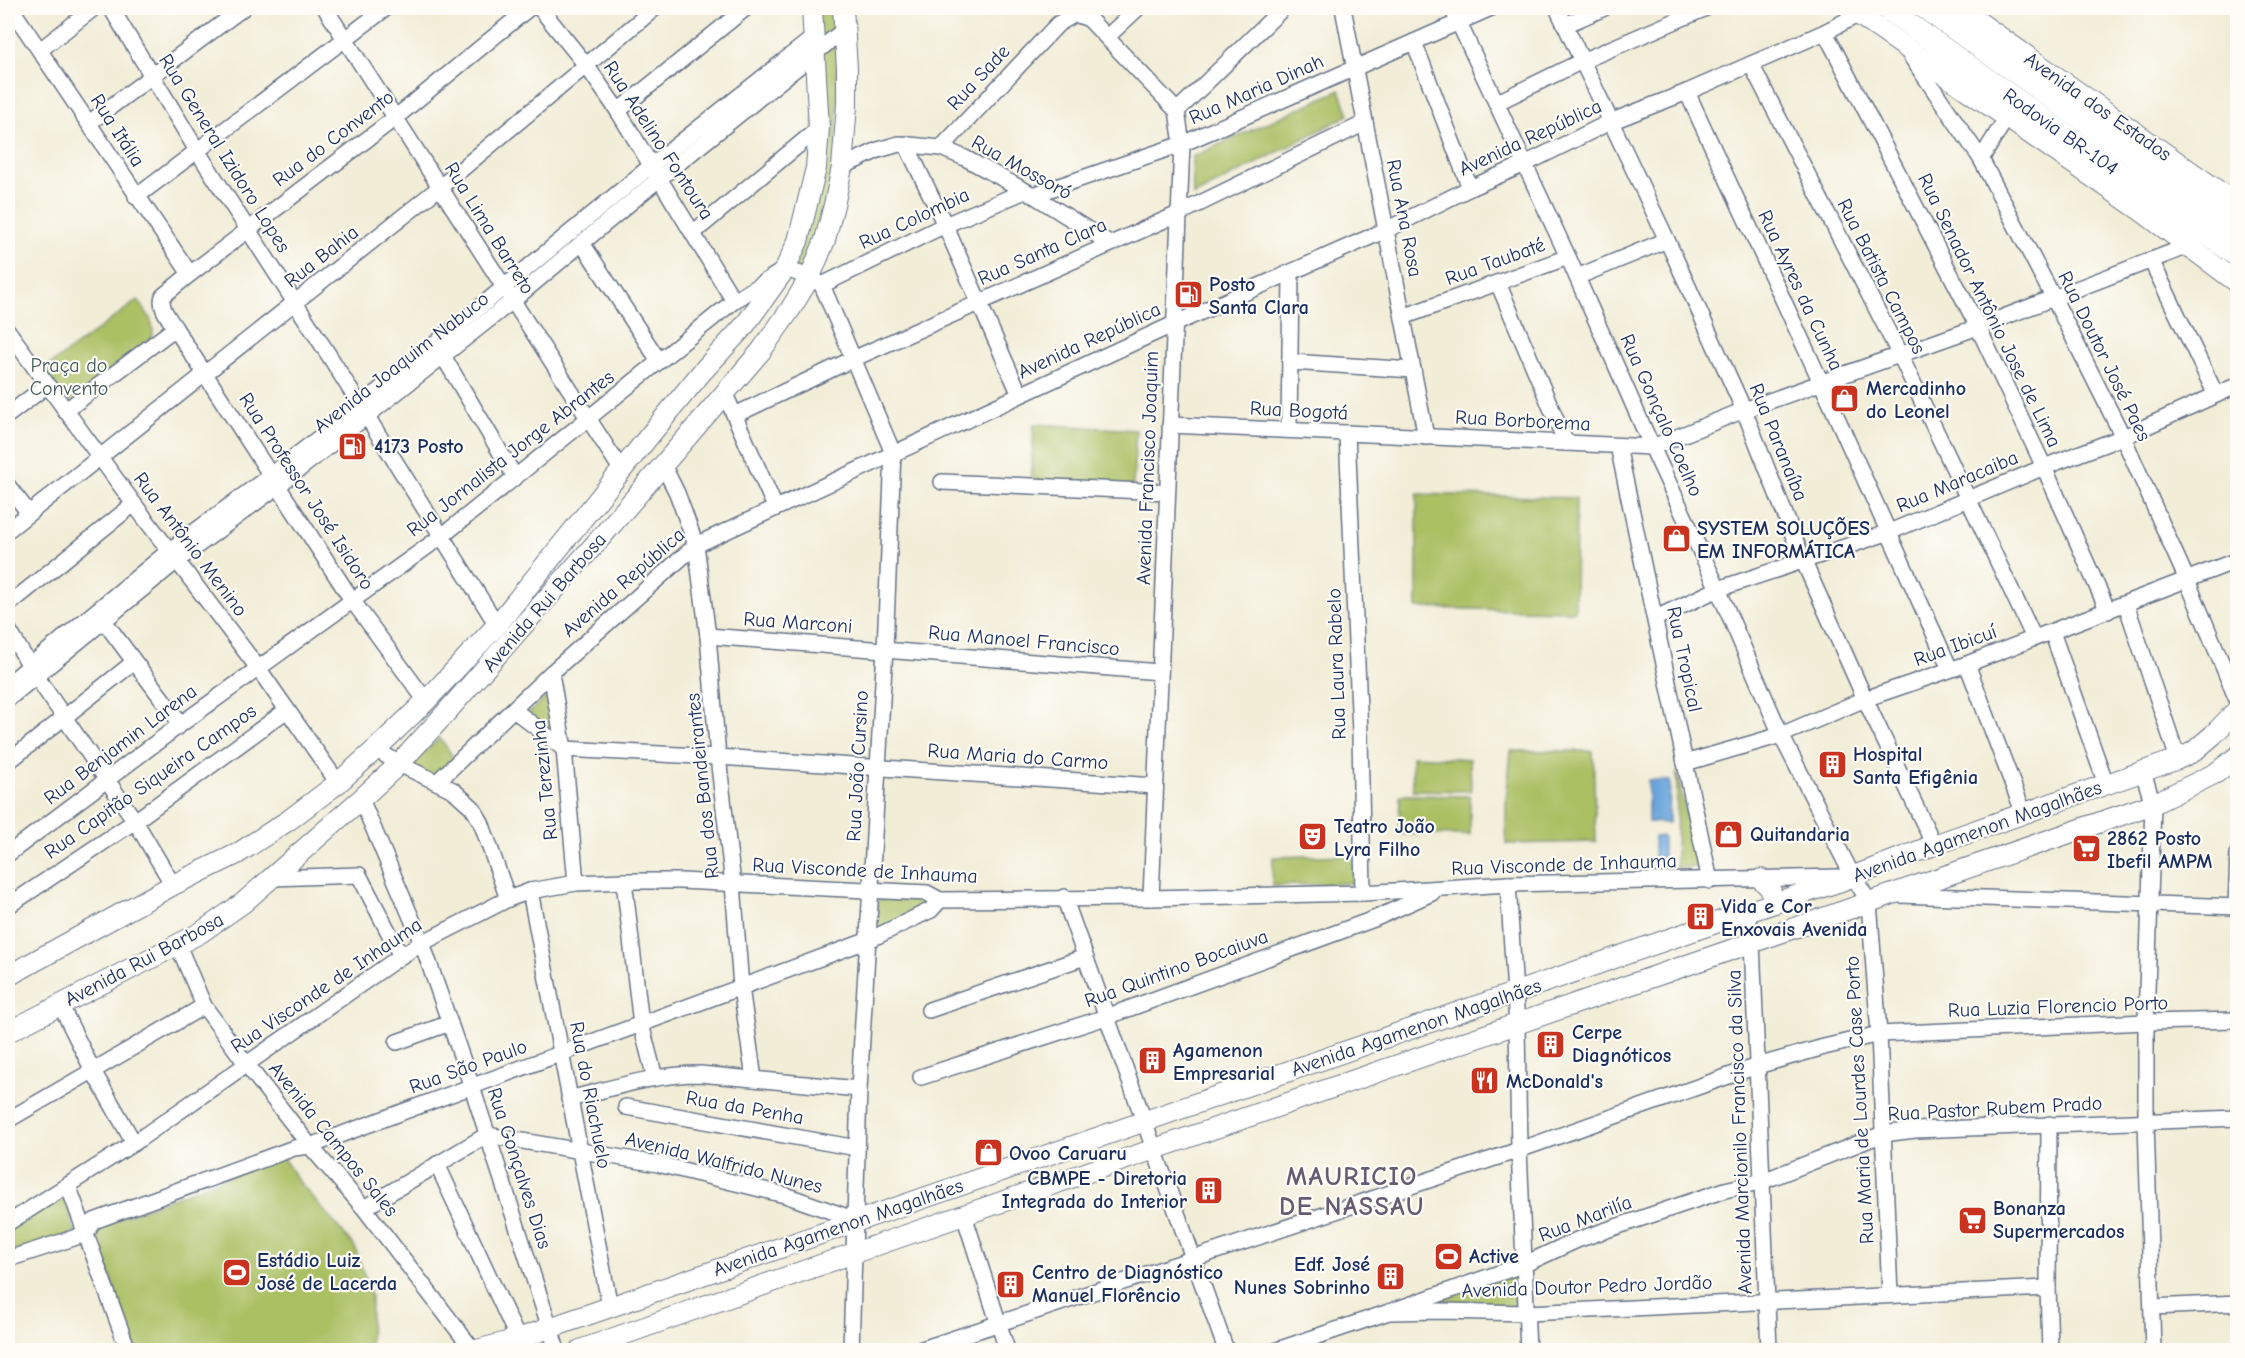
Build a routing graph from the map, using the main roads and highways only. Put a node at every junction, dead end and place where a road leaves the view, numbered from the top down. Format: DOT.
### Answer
graph roads {
  1 [pos="812,8"];
  2 [pos="843,8"];
  3 [pos="1886,8"];
  4 [pos="1925,8"];
  5 [pos="1959,8"];
  6 [pos="1854,11"];
  7 [pos="1941,70"];
  8 [pos="1986,77"];
  9 [pos="2238,205"];
  10 [pos="2238,230"];
  11 [pos="2238,256"];
  12 [pos="2238,284"];
  13 [pos="2238,709"];
  14 [pos="2238,756"];
  15 [pos="1761,879"];
  16 [pos="1774,903"];
  17 [pos="8,974"];
  18 [pos="8,1032"];
  19 [pos="475,1350"];
  20 [pos="580,1350"];
  1 -- 17 [label="main road, Avenida Rui Barbosa"];
  2 -- 18 [label="main road, Avenida Rui Barbosa"];
  3 -- 8 [label="highway, Rodovia BR-104"];
  4 -- 10 [label="highway, Rodovia BR-104"];
  5 -- 9 [label="main road, Avenida dos Estados"];
  6 -- 7 [label="main road"];
  7 -- 8 [label="highway"];
  7 -- 12 [label="main road"];
  8 -- 11 [label="highway, Rodovia BR-104"];
  13 -- 16 [label="main road, Avenida Agamenon Magalhães"];
  14 -- 20 [label="main road, Avenida Agamenon Magalhães"];
  15 -- 16 [label="main road"];
  16 -- 19 [label="main road, Avenida Agamenon Magalhães"];
}
